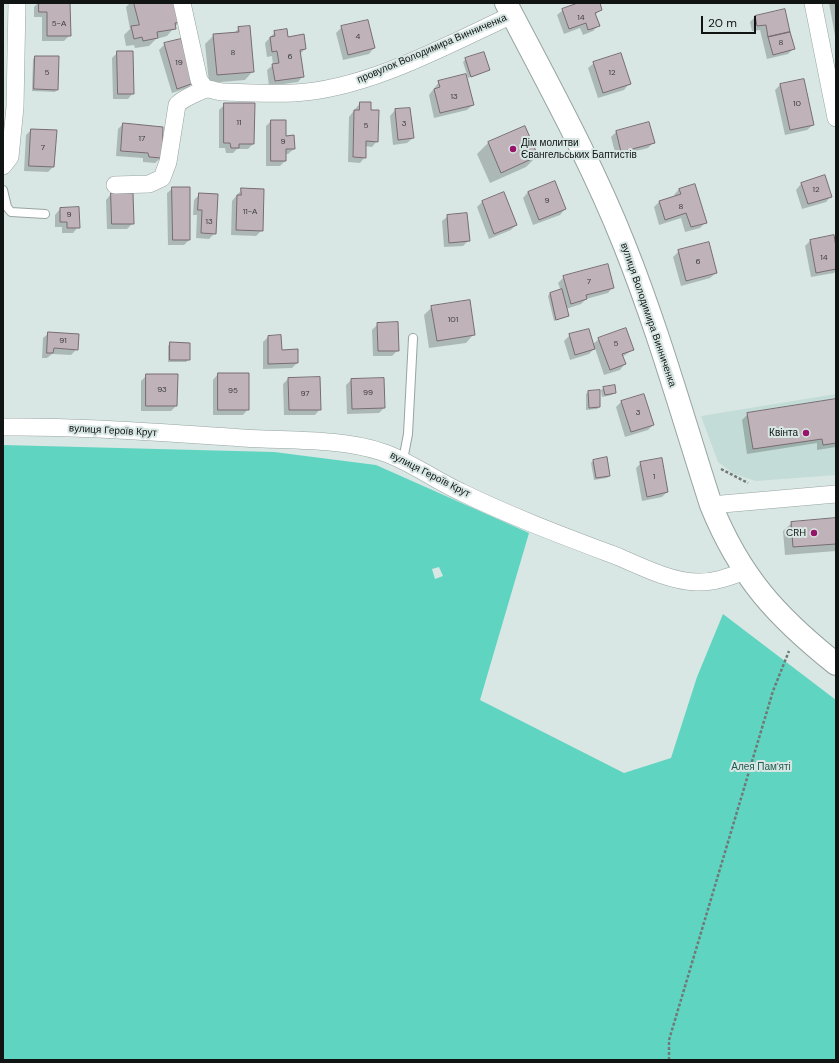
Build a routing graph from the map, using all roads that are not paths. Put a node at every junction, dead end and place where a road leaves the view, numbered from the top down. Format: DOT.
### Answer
graph roads {
  1 [pos="17,3"];
  2 [pos="182,3"];
  3 [pos="813,3"];
  4 [pos="509,9"];
  5 [pos="208,89"];
  6 [pos="836,118"];
  7 [pos="3,166"];
  8 [pos="115,185"];
  9 [pos="3,190"];
  10 [pos="45,214"];
  11 [pos="413,338"];
  12 [pos="3,427"];
  13 [pos="403,460"];
  14 [pos="836,494"];
  15 [pos="711,505"];
  16 [pos="745,571"];
  17 [pos="836,664"];
  1 -- 7 [label="street"];
  2 -- 5 [label="street"];
  3 -- 6 [label="street"];
  4 -- 5 [label="street, провулок Володимира Винниченка"];
  4 -- 15 [label="main road, вулиця Володимира Винниченка"];
  5 -- 8 [label="street"];
  9 -- 10 [label="lane"];
  11 -- 13 [label="lane"];
  12 -- 13 [label="street, вулиця Героїв Крут"];
  13 -- 16 [label="street, вулиця Героїв Крут"];
  14 -- 15 [label="street"];
  15 -- 16 [label="main road, вулиця Володимира Винниченка"];
  16 -- 17 [label="main road, вулиця Володимира Винниченка"];
}
